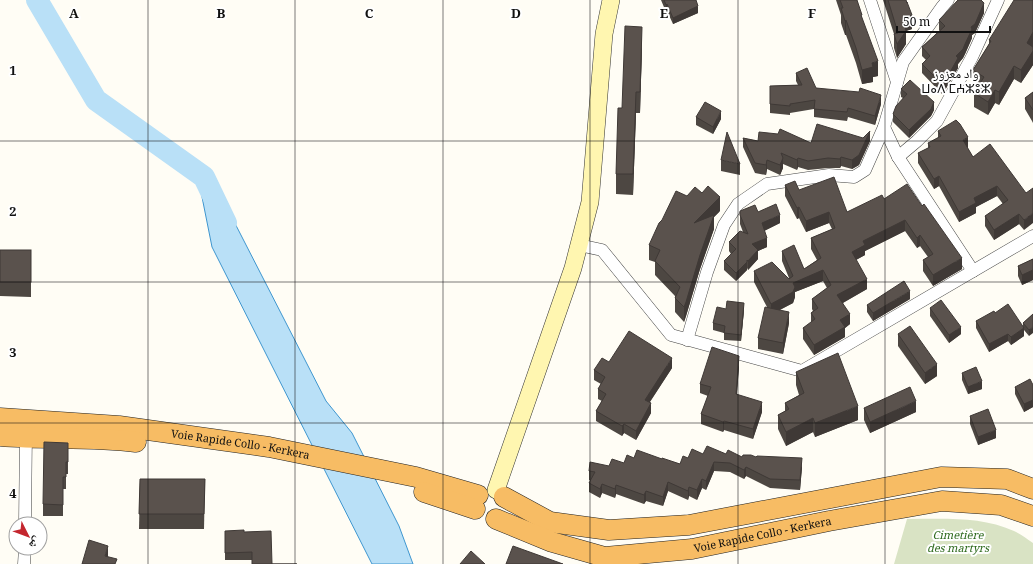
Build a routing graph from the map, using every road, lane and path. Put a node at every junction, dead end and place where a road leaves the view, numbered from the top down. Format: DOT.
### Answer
graph roads {
  1 [pos="611,0"];
  2 [pos="870,0"];
  3 [pos="948,0"];
  4 [pos="998,0"];
  5 [pos="897,82"];
  6 [pos="884,127"];
  7 [pos="898,157"];
  8 [pos="1033,236"];
  9 [pos="578,245"];
  10 [pos="973,271"];
  11 [pos="687,340"];
  12 [pos="0,418"];
  13 [pos="26,429"];
  14 [pos="0,436"];
  15 [pos="1033,489"];
  16 [pos="488,498"];
  17 [pos="25,516"];
  18 [pos="1033,516"];
  1 -- 9 [label="main road"];
  2 -- 5 [label="street"];
  3 -- 5 [label="street"];
  4 -- 7 [label="street"];
  5 -- 6 [label="street"];
  6 -- 7 [label="street"];
  6 -- 11 [label="street"];
  7 -- 10 [label="street"];
  8 -- 10 [label="street"];
  9 -- 11 [label="street"];
  9 -- 16 [label="main road"];
  10 -- 11 [label="street"];
  12 -- 13 [label="highway, Voie Rapide Collo - Kerkera"];
  13 -- 14 [label="highway, Voie Rapide Collo - Kerkera"];
  13 -- 16 [label="highway, Voie Rapide Collo - Kerkera"];
  13 -- 17 [label="street"];
  15 -- 16 [label="highway, Voie Rapide Collo - Kerkera"];
  16 -- 18 [label="highway, Voie Rapide Collo - Kerkera"];
}
